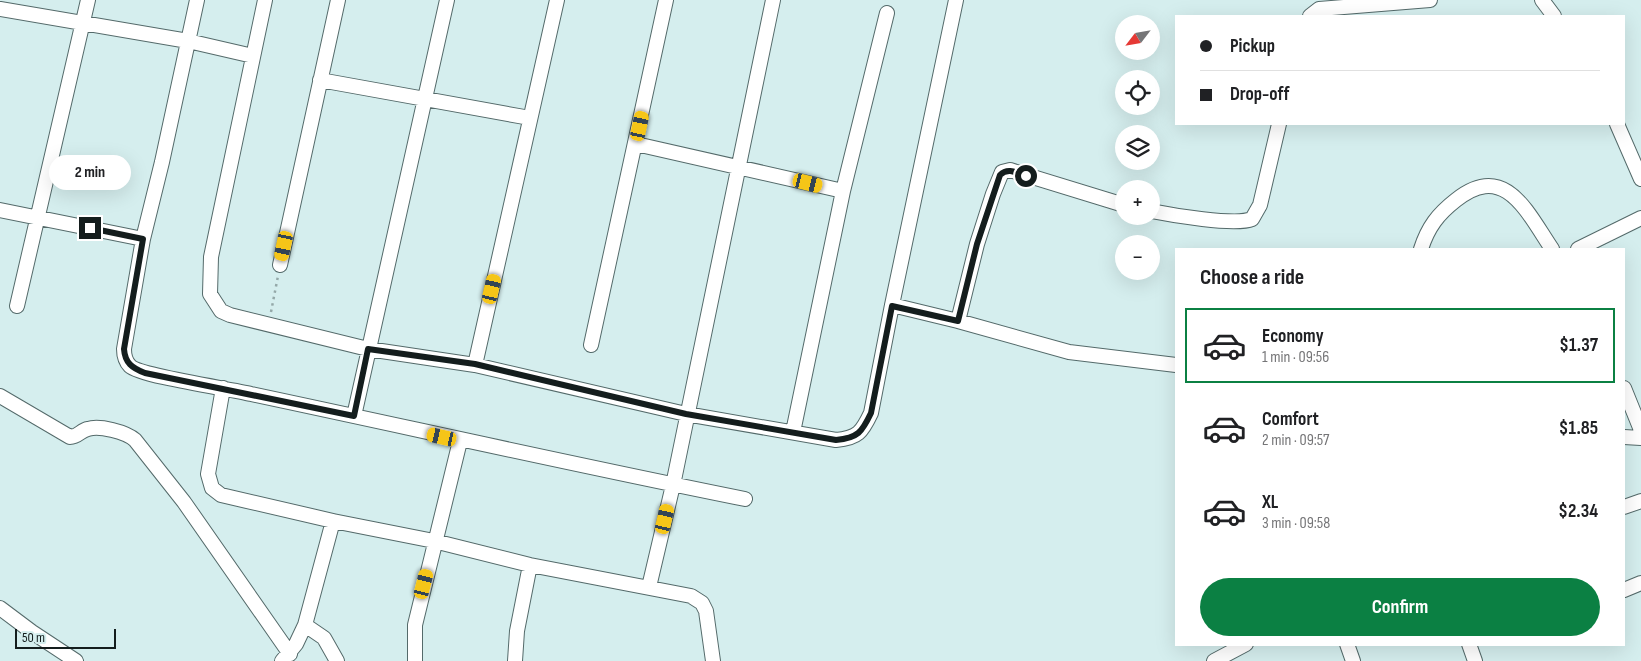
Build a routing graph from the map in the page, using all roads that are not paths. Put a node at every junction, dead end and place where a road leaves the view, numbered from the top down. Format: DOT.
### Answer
graph roads {
  1 [pos="88,0"];
  2 [pos="197,0"];
  3 [pos="265,0"];
  4 [pos="338,0"];
  5 [pos="447,0"];
  6 [pos="557,0"];
  7 [pos="666,0"];
  8 [pos="774,0"];
  9 [pos="956,0"];
  10 [pos="1430,0"];
  11 [pos="1542,0"];
  12 [pos="1347,4"];
  13 [pos="0,8"];
  14 [pos="887,13"];
  15 [pos="1311,15"];
  16 [pos="1553,15"];
  17 [pos="83,23"];
  18 [pos="188,41"];
  19 [pos="253,56"];
  20 [pos="320,80"];
  21 [pos="426,100"];
  22 [pos="530,118"];
  23 [pos="1279,125"];
  24 [pos="1617,125"];
  25 [pos="636,144"];
  26 [pos="738,166"];
  27 [pos="1641,179"];
  28 [pos="843,191"];
  29 [pos="1115,201"];
  30 [pos="0,210"];
  31 [pos="1160,212"];
  32 [pos="37,218"];
  33 [pos="1641,218"];
  34 [pos="143,239"];
  35 [pos="1421,248"];
  36 [pos="1551,248"];
  37 [pos="1580,248"];
  38 [pos="280,265"];
  39 [pos="17,306"];
  40 [pos="892,306"];
  41 [pos="958,321"];
  42 [pos="591,345"];
  43 [pos="368,349"];
  44 [pos="475,364"];
  45 [pos="1175,365"];
  46 [pos="223,388"];
  47 [pos="1625,390"];
  48 [pos="0,396"];
  49 [pos="686,414"];
  50 [pos="354,416"];
  51 [pos="1641,430"];
  52 [pos="793,432"];
  53 [pos="1625,437"];
  54 [pos="1641,438"];
  55 [pos="460,441"];
  56 [pos="673,485"];
  57 [pos="745,499"];
  58 [pos="1641,501"];
  59 [pos="1625,507"];
  60 [pos="333,521"];
  61 [pos="434,541"];
  62 [pos="530,565"];
  63 [pos="1641,583"];
  64 [pos="649,586"];
  65 [pos="1625,590"];
  66 [pos="0,608"];
  67 [pos="305,625"];
  68 [pos="1242,646"];
  69 [pos="1348,646"];
  70 [pos="1470,646"];
  71 [pos="286,657"];
  72 [pos="76,661"];
  73 [pos="337,661"];
  74 [pos="415,661"];
  75 [pos="515,661"];
  76 [pos="713,661"];
  77 [pos="1214,661"];
  78 [pos="1353,661"];
  79 [pos="1475,661"];
  1 -- 17 [label="street"];
  2 -- 18 [label="street"];
  3 -- 19 [label="street"];
  4 -- 20 [label="street"];
  5 -- 21 [label="street"];
  6 -- 22 [label="street"];
  7 -- 25 [label="street"];
  8 -- 26 [label="street"];
  9 -- 40 [label="street"];
  10 -- 12 [label="street"];
  11 -- 16 [label="street"];
  12 -- 15 [label="street"];
  13 -- 17 [label="street"];
  14 -- 28 [label="street"];
  17 -- 18 [label="street"];
  17 -- 32 [label="street"];
  18 -- 19 [label="street"];
  18 -- 34 [label="street"];
  19 -- 43 [label="street"];
  20 -- 21 [label="street"];
  20 -- 38 [label="street"];
  21 -- 22 [label="street"];
  21 -- 43 [label="street"];
  22 -- 44 [label="street"];
  23 -- 31 [label="street"];
  24 -- 27 [label="street"];
  25 -- 26 [label="street"];
  25 -- 42 [label="street"];
  26 -- 28 [label="street"];
  26 -- 49 [label="street"];
  28 -- 52 [label="street"];
  29 -- 41 [label="street"];
  30 -- 32 [label="street"];
  32 -- 34 [label="street"];
  32 -- 39 [label="street"];
  33 -- 37 [label="street"];
  34 -- 46 [label="street"];
  35 -- 36 [label="street"];
  40 -- 41 [label="street"];
  40 -- 52 [label="street"];
  41 -- 45 [label="street"];
  43 -- 44 [label="street"];
  43 -- 50 [label="street"];
  44 -- 49 [label="street"];
  46 -- 50 [label="street"];
  46 -- 60 [label="street"];
  47 -- 51 [label="street"];
  48 -- 71 [label="street"];
  49 -- 52 [label="street"];
  49 -- 56 [label="street"];
  50 -- 55 [label="street"];
  53 -- 54 [label="street"];
  55 -- 56 [label="street"];
  55 -- 61 [label="street"];
  56 -- 57 [label="street"];
  56 -- 64 [label="street"];
  58 -- 59 [label="street"];
  60 -- 61 [label="street"];
  60 -- 67 [label="street"];
  61 -- 62 [label="street"];
  61 -- 74 [label="street"];
  62 -- 64 [label="street"];
  62 -- 75 [label="street"];
  63 -- 65 [label="street"];
  64 -- 76 [label="street"];
  66 -- 72 [label="street"];
  67 -- 71 [label="street"];
  67 -- 73 [label="street"];
  68 -- 77 [label="street"];
  69 -- 78 [label="street"];
  70 -- 79 [label="street"];
}
